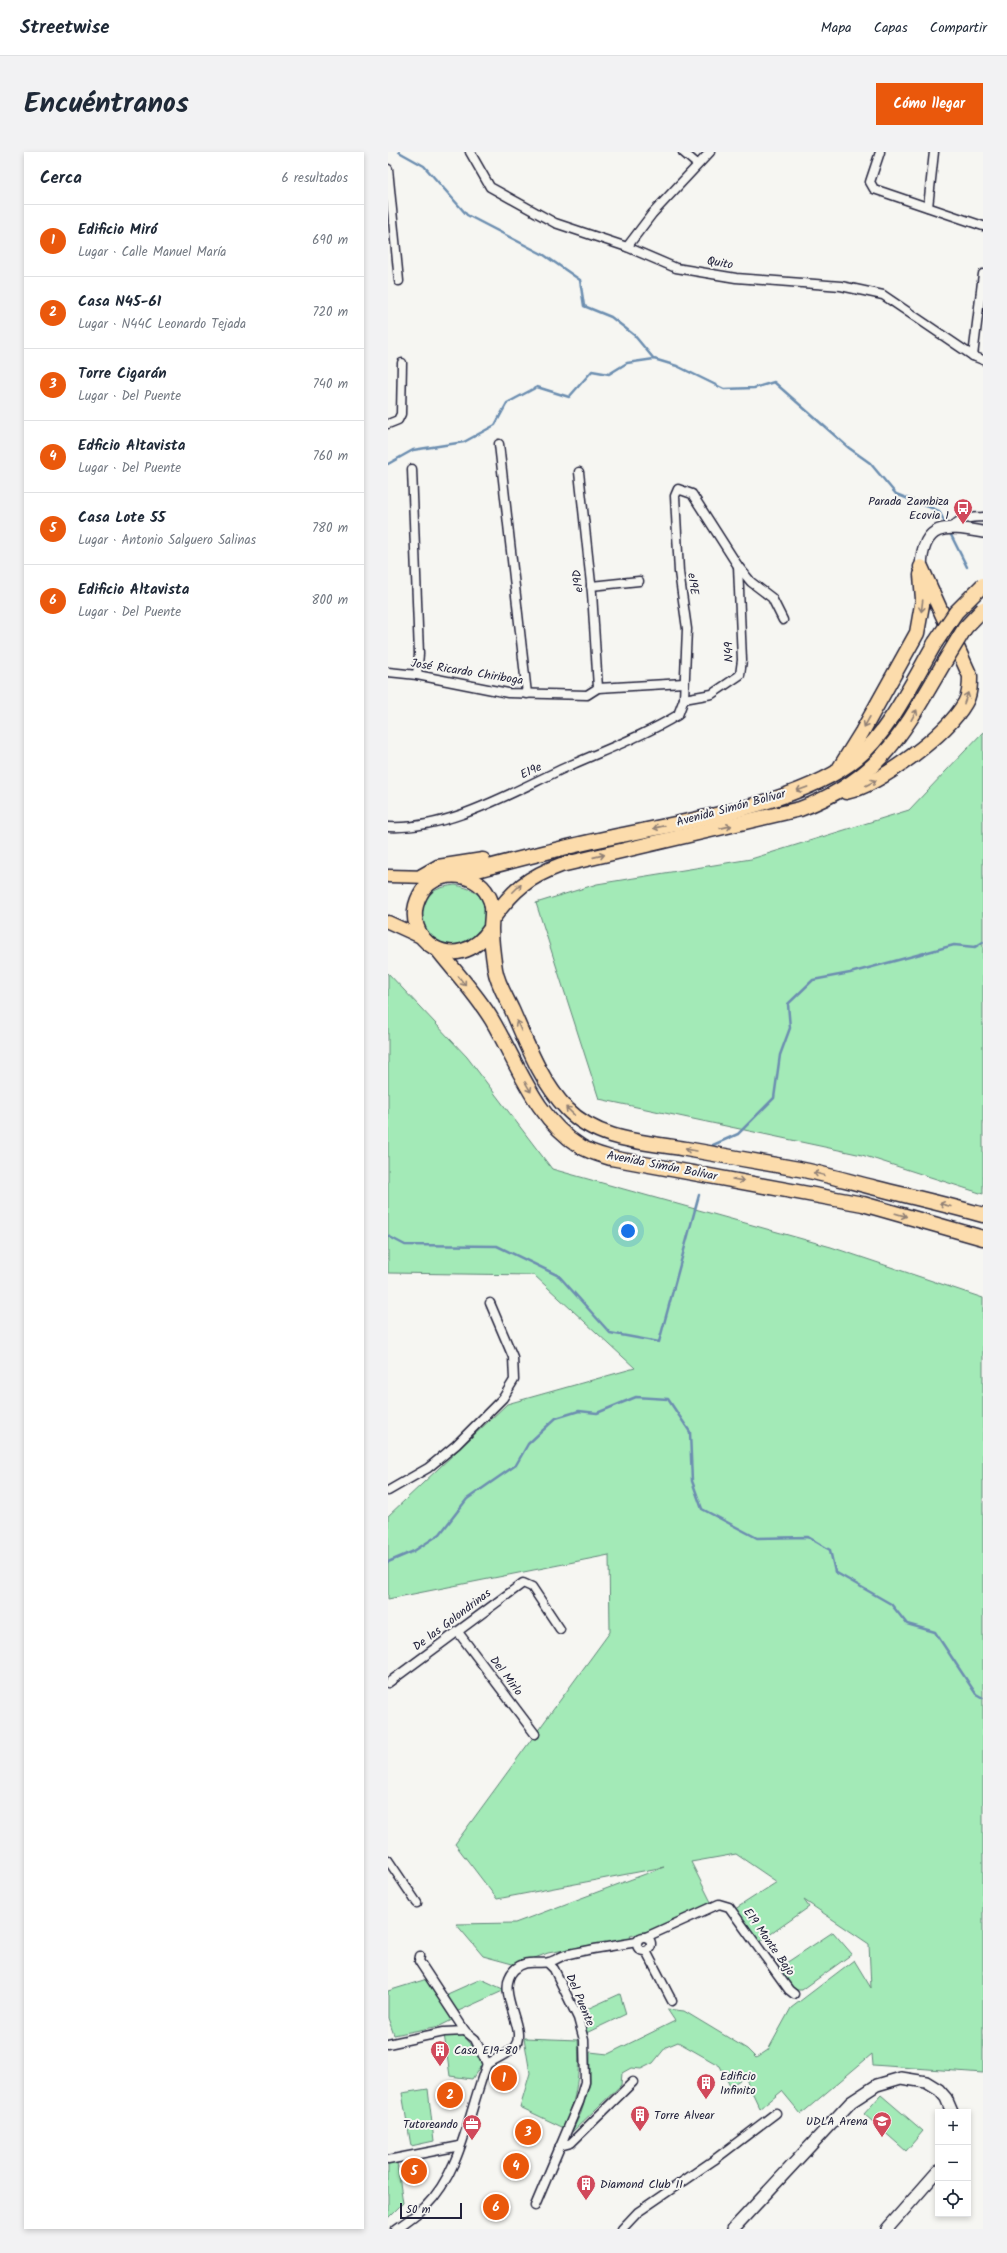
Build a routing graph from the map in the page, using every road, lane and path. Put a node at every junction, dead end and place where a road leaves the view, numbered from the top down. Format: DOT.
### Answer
graph roads {
  1 [pos="470,152"];
  2 [pos="683,152"];
  3 [pos="710,152"];
  4 [pos="880,152"];
  5 [pos="934,152"];
  6 [pos="697,164"];
  7 [pos="388,169"];
  8 [pos="928,207"];
  9 [pos="983,226"];
  10 [pos="626,247"];
  11 [pos="983,274"];
  12 [pos="399,281"];
  13 [pos="973,356"];
  14 [pos="983,360"];
  15 [pos="402,363"];
  16 [pos="388,424"];
  17 [pos="499,444"];
  18 [pos="412,469"];
  19 [pos="578,472"];
  20 [pos="983,517"];
  21 [pos="953,527"];
  22 [pos="983,532"];
  23 [pos="738,566"];
  24 [pos="921,567"];
  25 [pos="639,581"];
  26 [pos="983,585"];
  27 [pos="591,586"];
  28 [pos="983,609"];
  29 [pos="783,620"];
  30 [pos="388,672"];
  31 [pos="418,675"];
  32 [pos="684,683"];
  33 [pos="598,688"];
  34 [pos="527,694"];
  35 [pos="684,699"];
  36 [pos="837,772"];
  37 [pos="834,794"];
  38 [pos="388,828"];
  39 [pos="601,839"];
  40 [pos="459,875"];
  41 [pos="388,876"];
  42 [pos="422,876"];
  43 [pos="438,878"];
  44 [pos="388,922"];
  45 [pos="492,923"];
  46 [pos="423,938"];
  47 [pos="438,950"];
  48 [pos="983,1215"];
  49 [pos="983,1238"];
  50 [pos="490,1303"];
  51 [pos="388,1491"];
  52 [pos="560,1629"];
  53 [pos="458,1632"];
  54 [pos="388,1683"];
  55 [pos="535,1734"];
  56 [pos="388,1860"];
  57 [pos="417,1903"];
  58 [pos="646,1937"];
  59 [pos="637,1942"];
  60 [pos="646,1951"];
  61 [pos="420,1956"];
  62 [pos="548,1963"];
  63 [pos="794,1994"];
  64 [pos="672,2001"];
  65 [pos="464,2031"];
  66 [pos="388,2044"];
  67 [pos="487,2064"];
  68 [pos="633,2082"];
  69 [pos="951,2109"];
  70 [pos="776,2113"];
  71 [pos="460,2146"];
  72 [pos="560,2146"];
  73 [pos="388,2160"];
  74 [pos="935,2174"];
  75 [pos="535,2206"];
  76 [pos="396,2229"];
  77 [pos="622,2229"];
  78 [pos="733,2229"];
  79 [pos="887,2229"];
  1 -- 10 [label="street, Quito"];
  2 -- 6 [label="street"];
  3 -- 6 [label="street"];
  4 -- 8 [label="street"];
  5 -- 8 [label="street"];
  6 -- 10 [label="street"];
  7 -- 12 [label="street"];
  8 -- 9 [label="street"];
  10 -- 13 [label="street, Quito"];
  11 -- 13 [label="street"];
  13 -- 14 [label="street, Quito"];
  15 -- 16 [label="street"];
  17 -- 34 [label="street"];
  18 -- 31 [label="street"];
  19 -- 27 [label="street, e19D"];
  20 -- 21 [label="street"];
  21 -- 22 [label="street"];
  21 -- 24 [label="street"];
  23 -- 29 [label="street"];
  23 -- 32 [label="street, e19E"];
  23 -- 35 [label="street, N49"];
  24 -- 36 [label="highway, one-way"];
  37 -- 24 [label="highway, one-way"];
  25 -- 27 [label="street"];
  26 -- 36 [label="highway, Avenida Simón Bolívar, bridge"];
  27 -- 33 [label="street, e19D"];
  37 -- 28 [label="highway, Avenida Simón Bolívar, one-way, bridge"];
  30 -- 31 [label="street, José Ricardo Chiriboga"];
  31 -- 34 [label="street, José Ricardo Chiriboga"];
  32 -- 33 [label="street, José Ricardo Chiriboga"];
  32 -- 35 [label="street, e19E"];
  33 -- 34 [label="street, José Ricardo Chiriboga"];
  35 -- 38 [label="street, E19e"];
  36 -- 39 [label="highway, Avenida Simón Bolívar, one-way"];
  45 -- 37 [label="highway, Avenida Simón Bolívar, one-way"];
  39 -- 40 [label="highway, Avenida Simón Bolívar"];
  39 -- 42 [label="highway"];
  40 -- 43 [label="highway"];
  40 -- 45 [label="highway"];
  41 -- 42 [label="main road"];
  42 -- 43 [label="main road"];
  43 -- 46 [label="highway"];
  44 -- 46 [label="main road"];
  45 -- 47 [label="highway"];
  48 -- 45 [label="highway, Avenida Simón Bolívar, one-way"];
  46 -- 47 [label="highway"];
  47 -- 49 [label="highway, Avenida Simón Bolívar, one-way"];
  50 -- 51 [label="street"];
  52 -- 53 [label="street, De las Golondrinas"];
  53 -- 54 [label="street, De las Golondrinas"];
  53 -- 55 [label="street, Del Mirlo"];
  56 -- 57 [label="street"];
  58 -- 59 [label="street"];
  58 -- 60 [label="street"];
  58 -- 63 [label="street, E19 Monte Bajo"];
  59 -- 60 [label="street"];
  59 -- 62 [label="street"];
  60 -- 64 [label="street"];
  61 -- 65 [label="street"];
  62 -- 67 [label="street"];
  62 -- 72 [label="street, Del Puente"];
  65 -- 66 [label="street"];
  65 -- 67 [label="street"];
  67 -- 71 [label="street"];
  68 -- 72 [label="street"];
  69 -- 78 [label="street"];
  70 -- 77 [label="street"];
  71 -- 73 [label="street"];
  71 -- 76 [label="street"];
  72 -- 75 [label="street, Del Puente"];
  74 -- 79 [label="street"];
}
